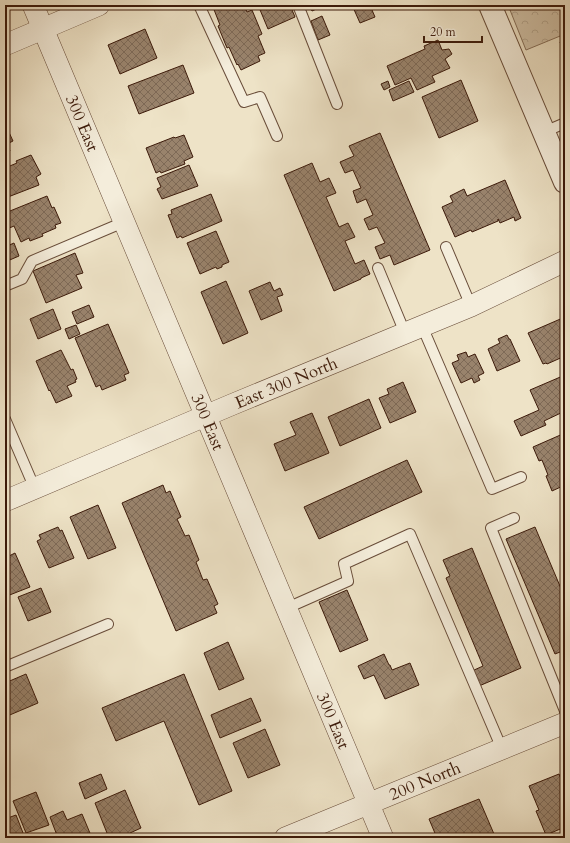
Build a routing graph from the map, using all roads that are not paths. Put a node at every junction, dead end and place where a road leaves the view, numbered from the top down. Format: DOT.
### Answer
graph roads {
  1 [pos="33,5"];
  2 [pos="99,5"];
  3 [pos="199,5"];
  4 [pos="298,5"];
  5 [pos="490,5"];
  6 [pos="43,29"];
  7 [pos="5,44"];
  8 [pos="337,104"];
  9 [pos="565,123"];
  10 [pos="544,132"];
  11 [pos="277,136"];
  12 [pos="565,182"];
  13 [pos="124,222"];
  14 [pos="446,247"];
  15 [pos="565,261"];
  16 [pos="378,268"];
  17 [pos="5,286"];
  18 [pos="470,306"];
  19 [pos="414,330"];
  20 [pos="206,416"];
  21 [pos="5,419"];
  22 [pos="521,477"];
  23 [pos="35,489"];
  24 [pos="5,502"];
  25 [pos="514,518"];
  26 [pos="286,608"];
  27 [pos="108,624"];
  28 [pos="5,667"];
  29 [pos="565,711"];
  30 [pos="565,723"];
  31 [pos="502,749"];
  32 [pos="368,804"];
  33 [pos="285,838"];
  34 [pos="383,838"];
  1 -- 6 [label="street, 300 East"];
  2 -- 6 [label="street"];
  3 -- 11 [label="lane"];
  4 -- 8 [label="lane"];
  5 -- 10 [label="street"];
  6 -- 7 [label="street"];
  6 -- 13 [label="street, 300 East"];
  9 -- 10 [label="lane"];
  10 -- 12 [label="street"];
  13 -- 17 [label="lane"];
  13 -- 20 [label="street, 300 East"];
  14 -- 18 [label="lane"];
  15 -- 18 [label="street, East 300 North"];
  16 -- 19 [label="lane"];
  18 -- 19 [label="street, East 300 North"];
  19 -- 20 [label="street, East 300 North"];
  19 -- 22 [label="lane"];
  20 -- 23 [label="street, East 300 North"];
  20 -- 26 [label="street, 300 East"];
  21 -- 23 [label="lane"];
  23 -- 24 [label="street, East 300 North"];
  25 -- 29 [label="lane"];
  26 -- 31 [label="lane"];
  26 -- 32 [label="street, 300 East"];
  27 -- 28 [label="lane"];
  30 -- 31 [label="street, 200 North"];
  31 -- 32 [label="street, 200 North"];
  32 -- 33 [label="street, 200 North"];
  32 -- 34 [label="street, 300 East"];
}
